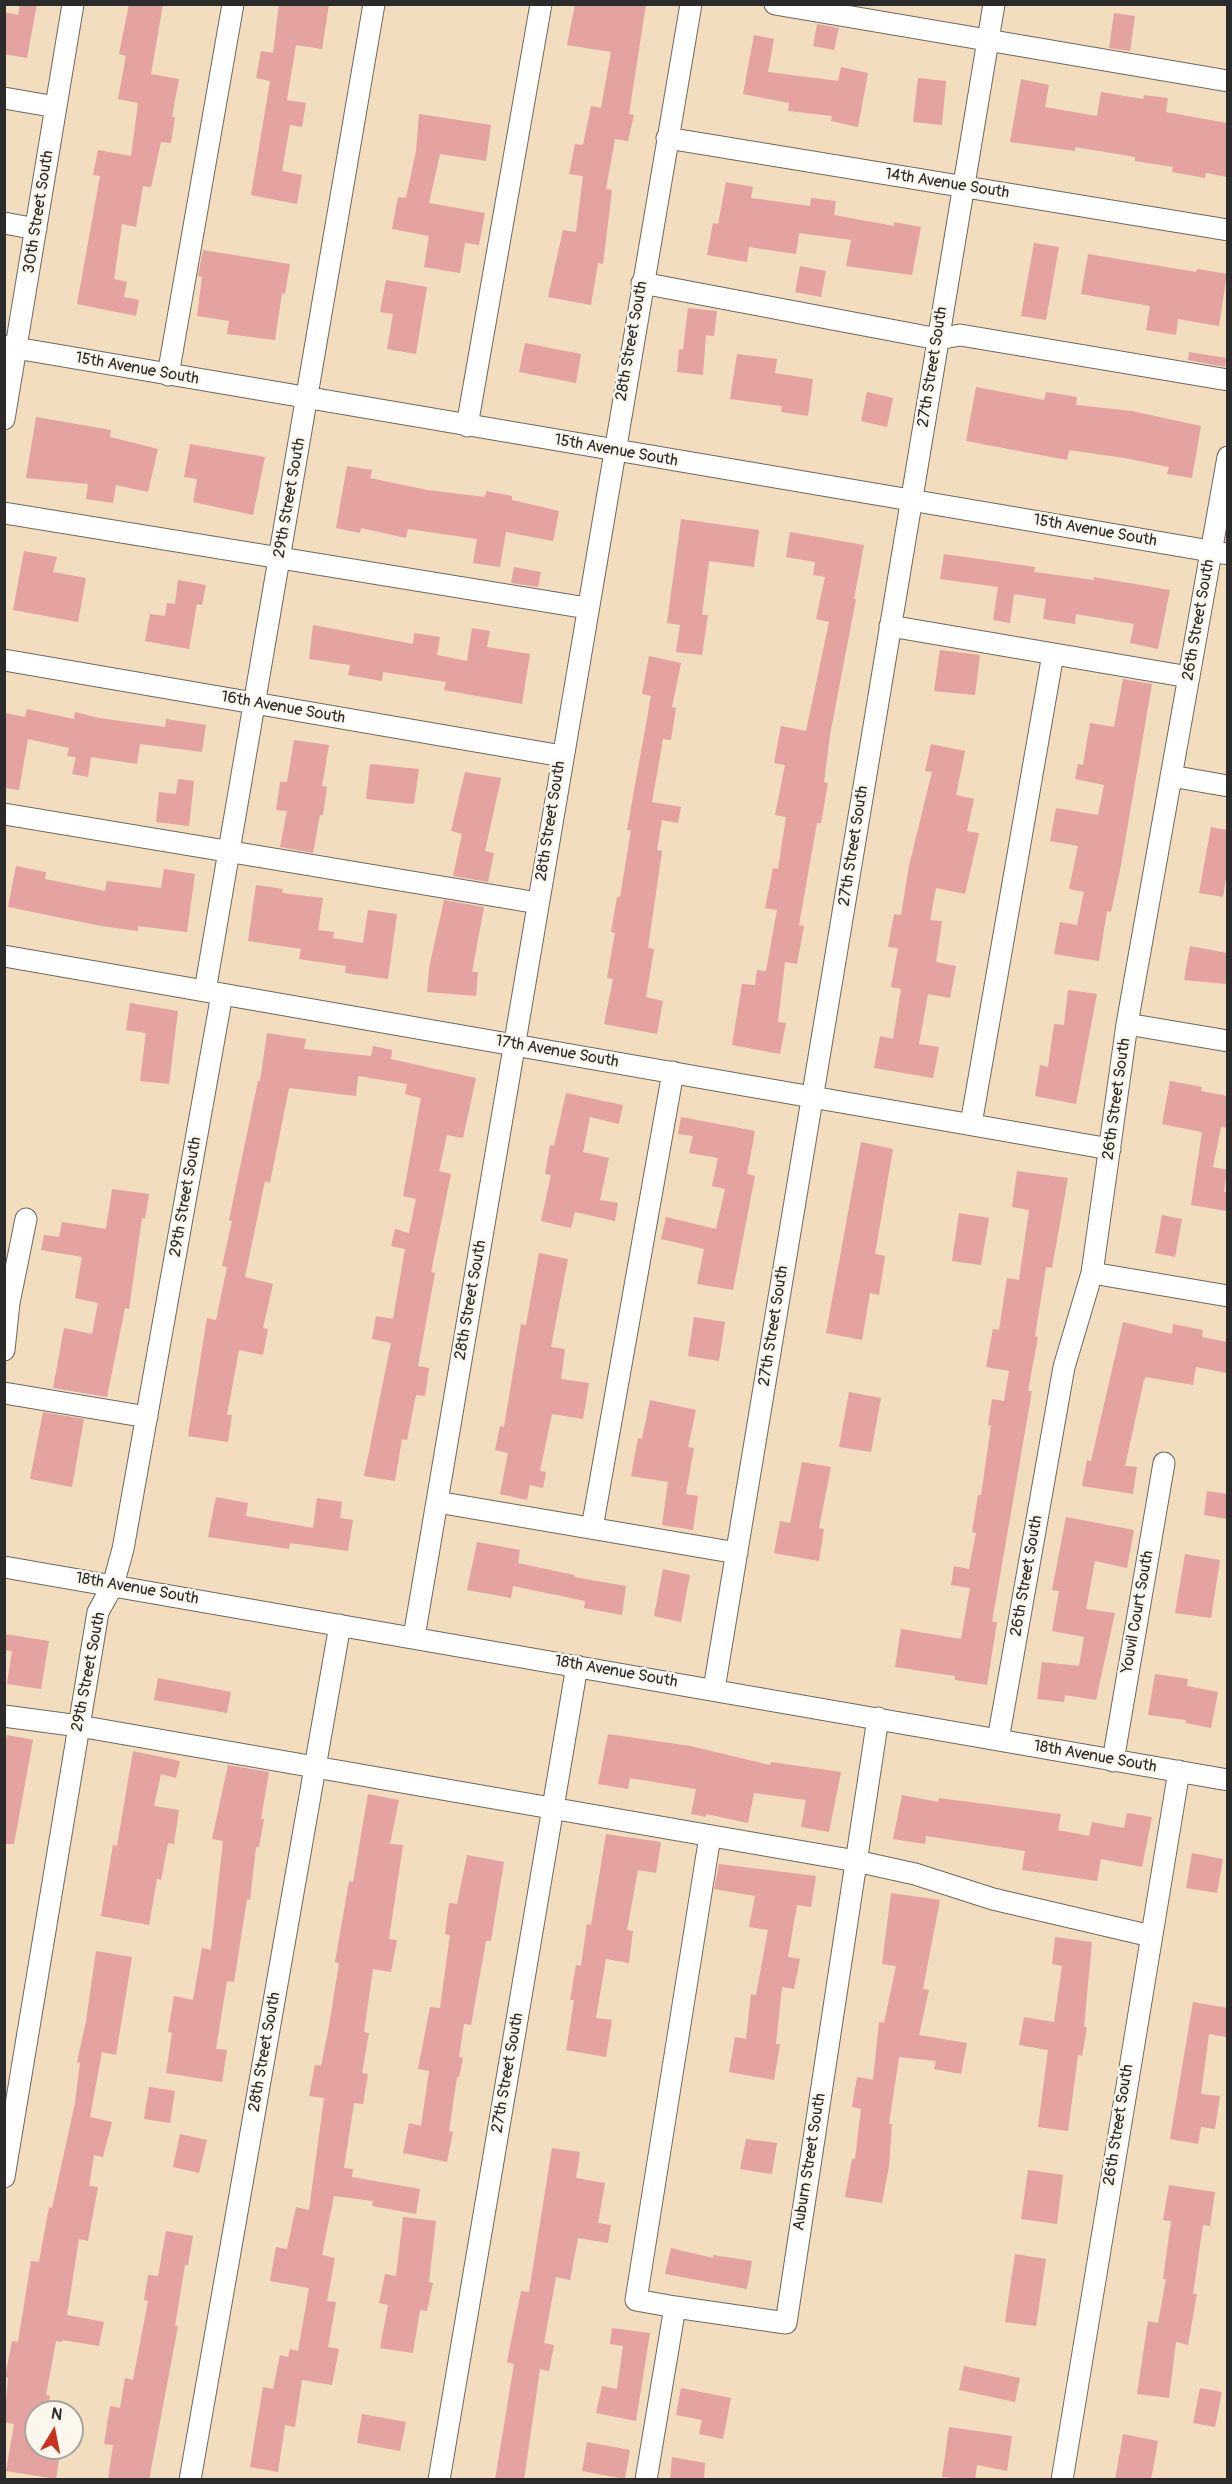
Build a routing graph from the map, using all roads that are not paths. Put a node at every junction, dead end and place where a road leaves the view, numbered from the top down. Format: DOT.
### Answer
graph roads {
  1 [pos="74,4"];
  2 [pos="233,4"];
  3 [pos="374,4"];
  4 [pos="541,4"];
  5 [pos="691,4"];
  6 [pos="775,4"];
  7 [pos="994,4"];
  8 [pos="987,40"];
  9 [pos="1227,81"];
  10 [pos="4,98"];
  11 [pos="57,107"];
  12 [pos="667,138"];
  13 [pos="963,186"];
  14 [pos="4,223"];
  15 [pos="36,229"];
  16 [pos="1227,230"];
  17 [pos="642,283"];
  18 [pos="938,339"];
  19 [pos="10,347"];
  20 [pos="168,375"];
  21 [pos="1227,381"];
  22 [pos="307,399"];
  23 [pos="4,419"];
  24 [pos="467,426"];
  25 [pos="613,450"];
  26 [pos="1227,457"];
  27 [pos="911,500"];
  28 [pos="4,513"];
  29 [pos="1219,552"];
  30 [pos="279,559"];
  31 [pos="587,608"];
  32 [pos="890,626"];
  33 [pos="1053,654"];
  34 [pos="4,660"];
  35 [pos="1189,677"];
  36 [pos="254,703"];
  37 [pos="562,756"];
  38 [pos="1171,776"];
  39 [pos="1227,786"];
  40 [pos="4,814"];
  41 [pos="229,852"];
  42 [pos="538,903"];
  43 [pos="4,956"];
  44 [pos="213,992"];
  45 [pos="1127,1024"];
  46 [pos="1227,1041"];
  47 [pos="514,1044"];
  48 [pos="673,1072"];
  49 [pos="812,1096"];
  50 [pos="971,1124"];
  51 [pos="1110,1149"];
  52 [pos="26,1219"];
  53 [pos="1092,1273"];
  54 [pos="1227,1296"];
  55 [pos="4,1350"];
  56 [pos="4,1393"];
  57 [pos="147,1417"];
  58 [pos="1164,1462"];
  59 [pos="437,1502"];
  60 [pos="592,1528"];
  61 [pos="737,1553"];
  62 [pos="4,1567"];
  63 [pos="113,1585"];
  64 [pos="340,1625"];
  65 [pos="414,1637"];
  66 [pos="577,1666"];
  67 [pos="714,1689"];
  68 [pos="4,1716"];
  69 [pos="878,1718"];
  70 [pos="79,1726"];
  71 [pos="998,1740"];
  72 [pos="1113,1761"];
  73 [pos="315,1768"];
  74 [pos="1179,1771"];
  75 [pos="1227,1780"];
  76 [pos="553,1809"];
  77 [pos="710,1836"];
  78 [pos="856,1862"];
  79 [pos="1151,1936"];
  80 [pos="4,2177"];
  81 [pos="675,2307"];
  82 [pos="190,2480"];
  83 [pos="439,2480"];
  84 [pos="646,2480"];
  85 [pos="1062,2480"];
  1 -- 11 [label="street, 30th Street South"];
  2 -- 20 [label="street"];
  3 -- 22 [label="street, 29th Street South"];
  4 -- 24 [label="street"];
  5 -- 12 [label="street, 28th Street South"];
  6 -- 8 [label="street"];
  7 -- 8 [label="street, 27th Street South"];
  8 -- 9 [label="street"];
  8 -- 13 [label="street, 27th Street South"];
  10 -- 11 [label="street"];
  11 -- 15 [label="street, 30th Street South"];
  12 -- 13 [label="street, 14th Avenue South"];
  12 -- 17 [label="street, 28th Street South"];
  13 -- 16 [label="street, 14th Avenue South"];
  13 -- 18 [label="street, 27th Street South"];
  14 -- 15 [label="street"];
  15 -- 19 [label="street, 30th Street South"];
  17 -- 18 [label="street"];
  17 -- 25 [label="street, 28th Street South"];
  18 -- 21 [label="street"];
  18 -- 27 [label="street, 27th Street South"];
  19 -- 20 [label="street, 15th Avenue South"];
  19 -- 23 [label="street, 30th Street South"];
  20 -- 22 [label="street, 15th Avenue South"];
  22 -- 24 [label="street, 15th Avenue South"];
  22 -- 30 [label="street, 29th Street South"];
  24 -- 25 [label="street, 15th Avenue South"];
  25 -- 27 [label="street, 15th Avenue South"];
  25 -- 31 [label="street, 28th Street South"];
  26 -- 29 [label="street, 26th Street South"];
  27 -- 29 [label="street, 15th Avenue South"];
  27 -- 32 [label="street, 27th Street South"];
  28 -- 30 [label="street"];
  29 -- 35 [label="street, 26th Street South"];
  30 -- 31 [label="street"];
  30 -- 36 [label="street, 29th Street South"];
  31 -- 37 [label="street, 28th Street South"];
  32 -- 33 [label="street"];
  32 -- 49 [label="street, 27th Street South"];
  33 -- 35 [label="street"];
  33 -- 50 [label="street"];
  34 -- 36 [label="street, 16th Avenue South"];
  35 -- 38 [label="street, 26th Street South"];
  36 -- 37 [label="street, 16th Avenue South"];
  36 -- 41 [label="street, 29th Street South"];
  37 -- 42 [label="street, 28th Street South"];
  38 -- 39 [label="street"];
  38 -- 45 [label="street, 26th Street South"];
  40 -- 41 [label="street"];
  41 -- 42 [label="street"];
  41 -- 44 [label="street, 29th Street South"];
  42 -- 47 [label="street, 28th Street South"];
  43 -- 44 [label="street, 17th Avenue South"];
  44 -- 47 [label="street, 17th Avenue South"];
  44 -- 57 [label="street, 29th Street South"];
  45 -- 46 [label="street"];
  45 -- 51 [label="street, 26th Street South"];
  47 -- 48 [label="street, 17th Avenue South"];
  47 -- 59 [label="street, 28th Street South"];
  48 -- 49 [label="street, 17th Avenue South"];
  48 -- 60 [label="street"];
  49 -- 50 [label="street, 17th Avenue South"];
  49 -- 61 [label="street, 27th Street South"];
  50 -- 51 [label="street, 17th Avenue South"];
  51 -- 53 [label="street, 26th Street South"];
  52 -- 55 [label="street"];
  53 -- 54 [label="street"];
  53 -- 71 [label="street, 26th Street South"];
  56 -- 57 [label="street"];
  57 -- 63 [label="street, 29th Street South"];
  58 -- 72 [label="street, Youvil Court South"];
  59 -- 60 [label="street"];
  59 -- 65 [label="street, 28th Street South"];
  60 -- 61 [label="street"];
  61 -- 67 [label="street, 27th Street South"];
  62 -- 63 [label="street, 18th Avenue South"];
  63 -- 64 [label="street, 18th Avenue South"];
  63 -- 70 [label="street, 29th Street South"];
  64 -- 65 [label="street, 18th Avenue South"];
  64 -- 73 [label="street, 28th Street South"];
  65 -- 66 [label="street, 18th Avenue South"];
  66 -- 67 [label="street, 18th Avenue South"];
  66 -- 76 [label="street, 27th Street South"];
  67 -- 69 [label="street, 18th Avenue South"];
  68 -- 70 [label="street"];
  69 -- 71 [label="street, 18th Avenue South"];
  69 -- 78 [label="street, Auburn Street South"];
  70 -- 73 [label="street"];
  70 -- 80 [label="street, 29th Street South"];
  71 -- 72 [label="street, 18th Avenue South"];
  72 -- 74 [label="street, 18th Avenue South"];
  73 -- 76 [label="street"];
  73 -- 82 [label="street, 28th Street South"];
  74 -- 75 [label="street, 18th Avenue South"];
  74 -- 79 [label="street, 26th Street South"];
  76 -- 77 [label="street"];
  76 -- 83 [label="street, 27th Street South"];
  77 -- 78 [label="street"];
  77 -- 81 [label="street"];
  78 -- 79 [label="street"];
  78 -- 81 [label="street, Auburn Street South"];
  79 -- 85 [label="street, 26th Street South"];
  81 -- 84 [label="street"];
}
